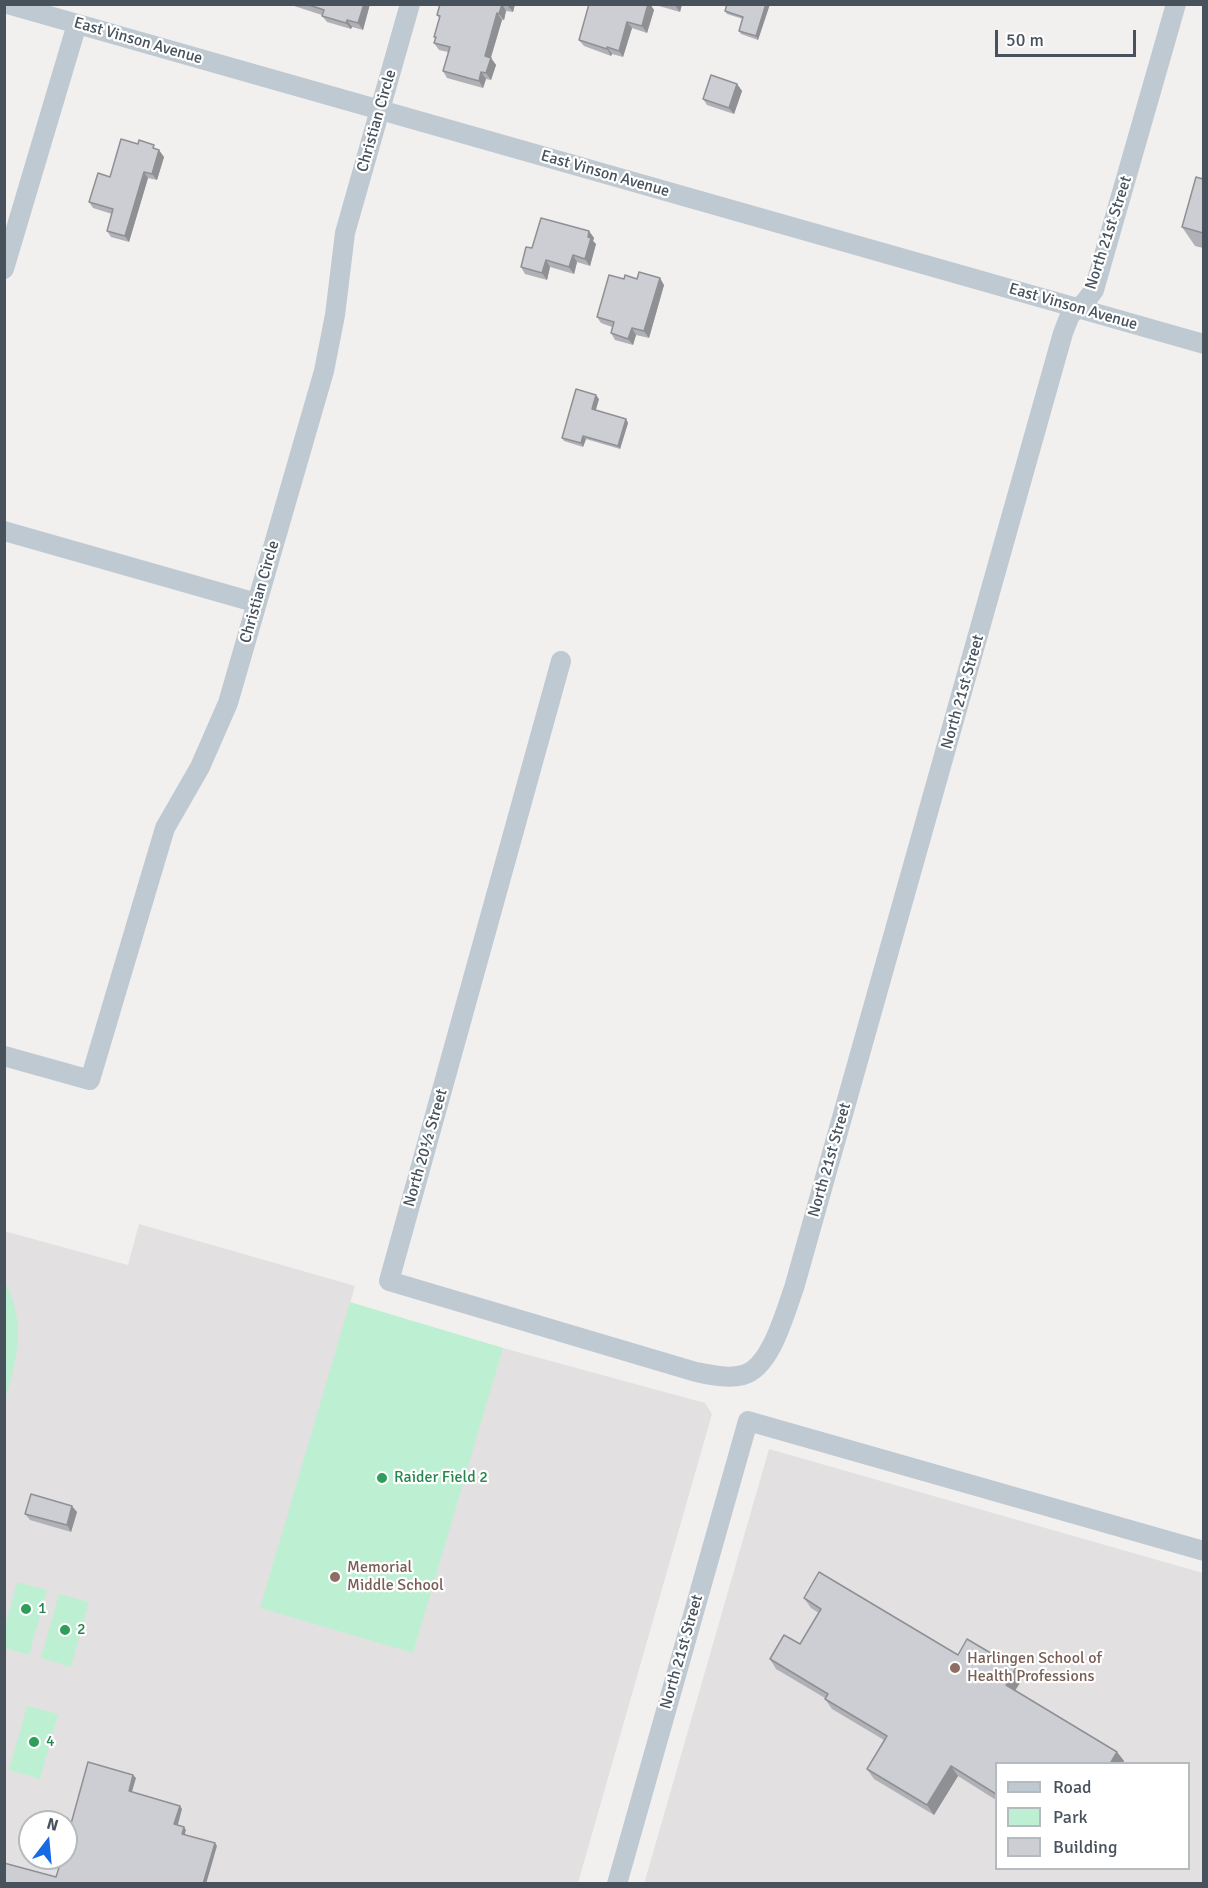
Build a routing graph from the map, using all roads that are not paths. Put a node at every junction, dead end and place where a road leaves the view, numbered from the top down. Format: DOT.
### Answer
graph roads {
  1 [pos="7,4"];
  2 [pos="410,4"];
  3 [pos="1176,4"];
  4 [pos="77,24"];
  5 [pos="380,110"];
  6 [pos="4,269"];
  7 [pos="1076,308"];
  8 [pos="1203,344"];
  9 [pos="4,531"];
  10 [pos="257,603"];
  11 [pos="561,661"];
  12 [pos="4,1056"];
  13 [pos="742,1376"];
  14 [pos="1203,1551"];
  15 [pos="617,1884"];
  1 -- 4 [label="street, East Vinson Avenue"];
  2 -- 5 [label="street, Christian Circle"];
  3 -- 7 [label="street, North 21st Street"];
  4 -- 5 [label="street, East Vinson Avenue"];
  4 -- 6 [label="street"];
  5 -- 7 [label="street, East Vinson Avenue"];
  5 -- 10 [label="street, Christian Circle"];
  7 -- 8 [label="street, East Vinson Avenue"];
  7 -- 13 [label="street, North 21st Street"];
  9 -- 10 [label="street"];
  10 -- 12 [label="street, Christian Circle"];
  11 -- 13 [label="street, North 20½ Street"];
  14 -- 15 [label="street, North 21st Street"];
}
